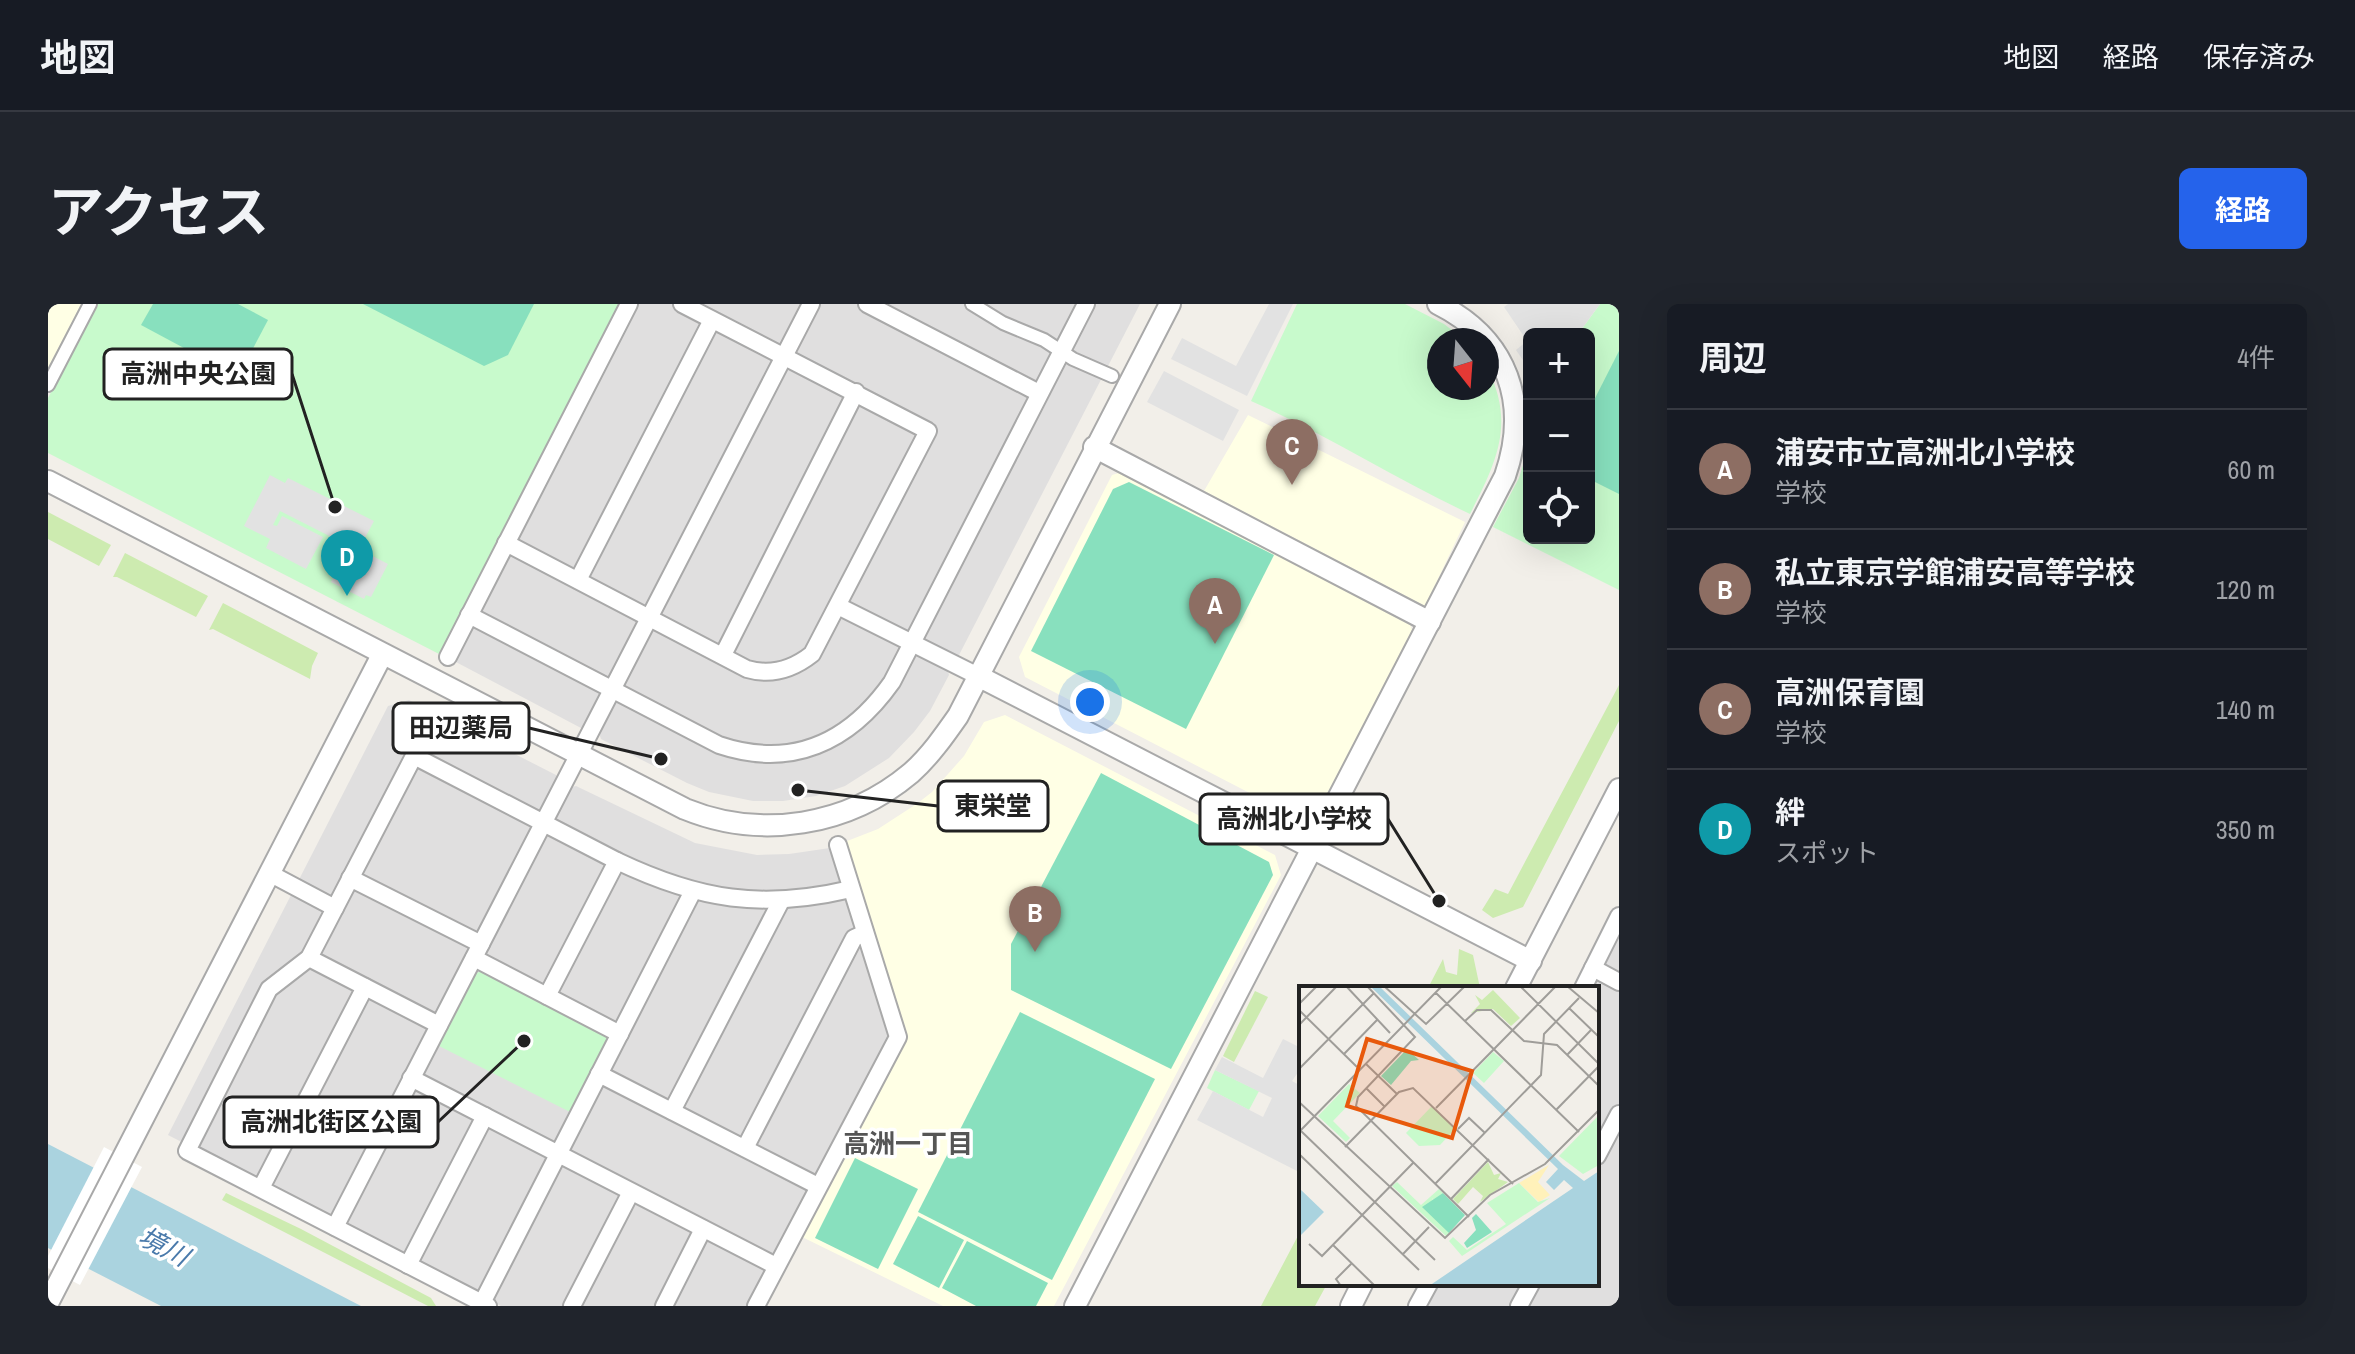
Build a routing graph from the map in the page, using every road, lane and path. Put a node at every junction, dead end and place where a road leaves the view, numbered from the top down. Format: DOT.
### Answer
graph roads {
  1 [pos="90,304"];
  2 [pos="629,304"];
  3 [pos="682,304"];
  4 [pos="811,304"];
  5 [pos="867,304"];
  6 [pos="972,304"];
  7 [pos="1086,304"];
  8 [pos="1170,304"];
  9 [pos="1438,304"];
  10 [pos="712,320"];
  11 [pos="1061,351"];
  12 [pos="785,357"];
  13 [pos="1112,376"];
  14 [pos="48,385"];
  15 [pos="856,392"];
  16 [pos="1039,393"];
  17 [pos="1094,447"];
  18 [pos="48,481"];
  19 [pos="506,543"];
  20 [pos="578,580"];
  21 [pos="838,606"];
  22 [pos="469,615"];
  23 [pos="650,616"];
  24 [pos="1430,622"];
  25 [pos="911,642"];
  26 [pos="382,655"];
  27 [pos="723,655"];
  28 [pos="448,657"];
  29 [pos="978,676"];
  30 [pos="613,689"];
  31 [pos="577,755"];
  32 [pos="1619,789"];
  33 [pos="544,822"];
  34 [pos="838,845"];
  35 [pos="1311,847"];
  36 [pos="617,861"];
  37 [pos="269,873"];
  38 [pos="350,878"];
  39 [pos="851,889"];
  40 [pos="693,891"];
  41 [pos="781,901"];
  42 [pos="335,908"];
  43 [pos="1619,916"];
  44 [pos="865,933"];
  45 [pos="477,951"];
  46 [pos="309,958"];
  47 [pos="1531,961"];
  48 [pos="1593,968"];
  49 [pos="1619,982"];
  50 [pos="1517,986"];
  51 [pos="1584,986"];
  52 [pos="365,987"];
  53 [pos="547,996"];
  54 [pos="439,1025"];
  55 [pos="620,1034"];
  56 [pos="599,1074"];
  57 [pos="411,1078"];
  58 [pos="672,1111"];
  59 [pos="1619,1114"];
  60 [pos="485,1116"];
  61 [pos="745,1148"];
  62 [pos="1599,1152"];
  63 [pos="558,1154"];
  64 [pos="818,1186"];
  65 [pos="261,1188"];
  66 [pos="631,1192"];
  67 [pos="335,1227"];
  68 [pos="703,1229"];
  69 [pos="408,1265"];
  70 [pos="776,1266"];
  71 [pos="1361,1286"];
  72 [pos="1530,1286"];
  73 [pos="48,1303"];
  74 [pos="485,1304"];
  75 [pos="572,1306"];
  76 [pos="664,1306"];
  77 [pos="756,1306"];
  78 [pos="1075,1306"];
  79 [pos="1351,1306"];
  80 [pos="1519,1306"];
  1 -- 14 [label="street"];
  2 -- 19 [label="street"];
  3 -- 10 [label="street"];
  4 -- 12 [label="street"];
  5 -- 16 [label="street"];
  6 -- 11 [label="street"];
  7 -- 11 [label="street"];
  8 -- 17 [label="street"];
  9 -- 24 [label="street"];
  10 -- 12 [label="street"];
  10 -- 20 [label="street"];
  11 -- 13 [label="street"];
  11 -- 16 [label="street"];
  12 -- 15 [label="street"];
  12 -- 23 [label="street"];
  15 -- 21 [label="street"];
  15 -- 27 [label="street"];
  16 -- 25 [label="street"];
  17 -- 24 [label="street"];
  17 -- 29 [label="street"];
  18 -- 26 [label="street"];
  19 -- 20 [label="street"];
  19 -- 22 [label="street"];
  20 -- 23 [label="street"];
  21 -- 25 [label="street"];
  21 -- 27 [label="street"];
  22 -- 28 [label="street"];
  22 -- 30 [label="street"];
  23 -- 27 [label="street"];
  23 -- 30 [label="street"];
  24 -- 35 [label="street"];
  25 -- 29 [label="street"];
  25 -- 30 [label="street"];
  26 -- 31 [label="street"];
  26 -- 37 [label="street"];
  29 -- 31 [label="street"];
  29 -- 35 [label="street"];
  30 -- 31 [label="street"];
  31 -- 33 [label="street"];
  32 -- 47 [label="street"];
  33 -- 36 [label="street"];
  33 -- 38 [label="street"];
  33 -- 45 [label="street"];
  34 -- 39 [label="street"];
  35 -- 47 [label="street"];
  35 -- 78 [label="street"];
  36 -- 40 [label="street"];
  36 -- 53 [label="street"];
  37 -- 42 [label="street"];
  37 -- 73 [label="street"];
  38 -- 42 [label="street"];
  38 -- 45 [label="street"];
  39 -- 41 [label="street"];
  39 -- 44 [label="street"];
  40 -- 41 [label="street"];
  40 -- 55 [label="street"];
  41 -- 58 [label="street"];
  42 -- 46 [label="street"];
  43 -- 48 [label="street"];
  44 -- 61 [label="street"];
  44 -- 64 [label="street"];
  45 -- 53 [label="street"];
  45 -- 54 [label="street"];
  46 -- 52 [label="street"];
  46 -- 65 [label="street"];
  47 -- 50 [label="street"];
  48 -- 49 [label="street"];
  48 -- 51 [label="street"];
  52 -- 54 [label="street"];
  52 -- 65 [label="street"];
  53 -- 55 [label="street"];
  54 -- 57 [label="street"];
  55 -- 56 [label="street"];
  56 -- 58 [label="street"];
  56 -- 63 [label="street"];
  57 -- 60 [label="street"];
  57 -- 67 [label="street"];
  58 -- 61 [label="street"];
  59 -- 62 [label="street"];
  60 -- 63 [label="street"];
  60 -- 69 [label="street"];
  61 -- 64 [label="street"];
  63 -- 66 [label="street"];
  63 -- 74 [label="street"];
  64 -- 70 [label="street"];
  65 -- 67 [label="street"];
  66 -- 68 [label="street"];
  66 -- 75 [label="street"];
  67 -- 69 [label="street"];
  68 -- 70 [label="street"];
  68 -- 76 [label="street"];
  69 -- 74 [label="street"];
  70 -- 77 [label="street"];
  71 -- 79 [label="street"];
  72 -- 80 [label="street"];
}
